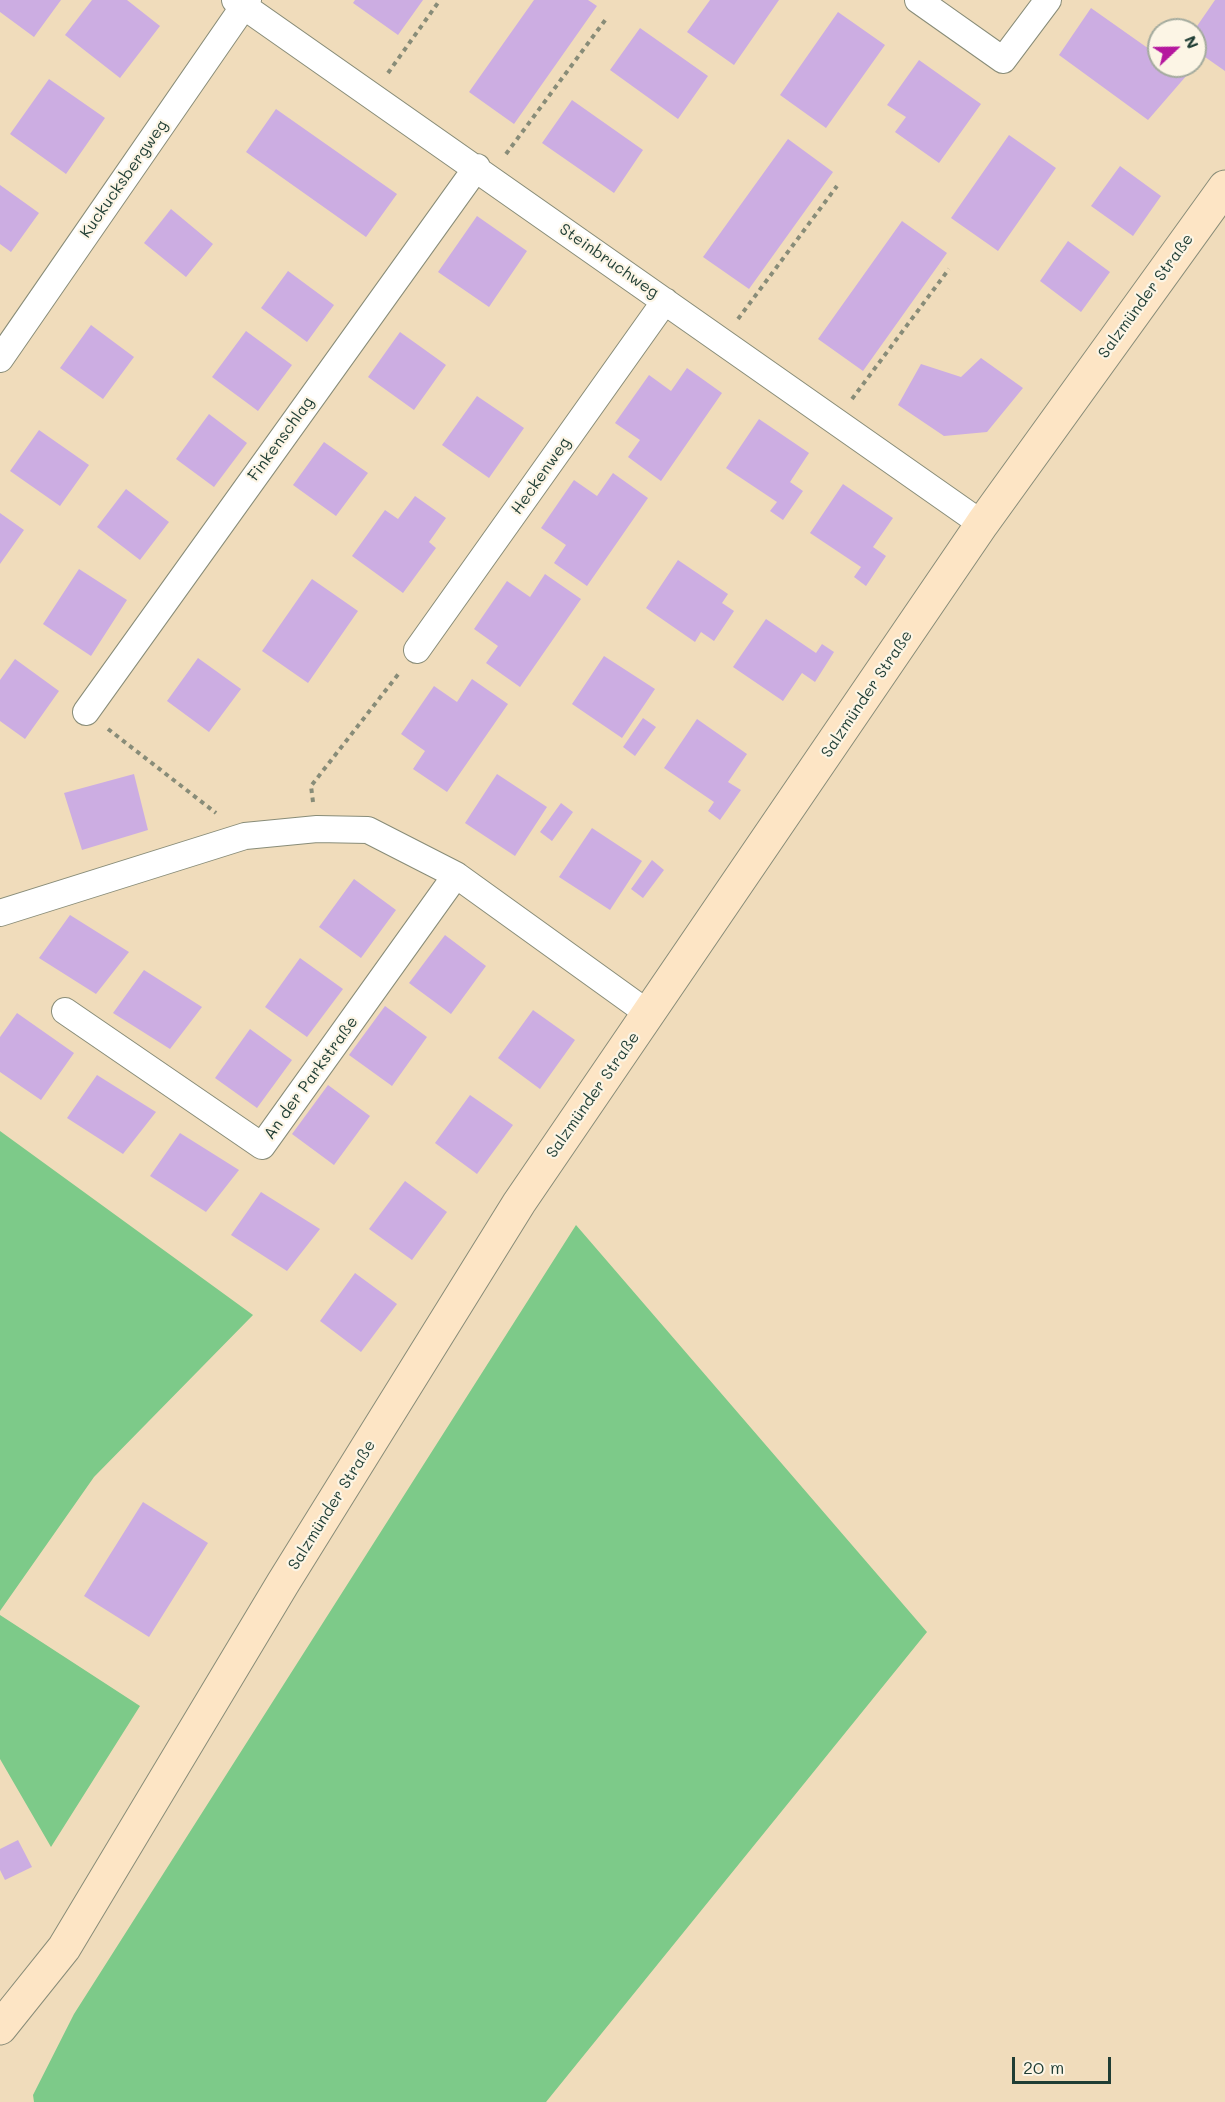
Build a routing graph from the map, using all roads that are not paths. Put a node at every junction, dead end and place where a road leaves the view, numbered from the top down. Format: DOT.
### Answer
graph roads {
  1 [pos="918,0"];
  2 [pos="1048,0"];
  3 [pos="242,2"];
  4 [pos="483,172"];
  5 [pos="1225,187"];
  6 [pos="665,301"];
  7 [pos="0,358"];
  8 [pos="982,524"];
  9 [pos="417,650"];
  10 [pos="86,712"];
  11 [pos="456,875"];
  12 [pos="0,913"];
  13 [pos="66,1011"];
  14 [pos="649,1014"];
  15 [pos="0,2028"];
  1 -- 2 [label="street"];
  3 -- 4 [label="street, Steinbruchweg"];
  3 -- 7 [label="street, Kuckucksbergweg"];
  4 -- 6 [label="street, Steinbruchweg"];
  4 -- 10 [label="street, Finkenschlag"];
  5 -- 8 [label="street, Salzmünder Straße"];
  6 -- 8 [label="street, Steinbruchweg"];
  6 -- 9 [label="street, Heckenweg"];
  8 -- 14 [label="street, Salzmünder Straße"];
  11 -- 12 [label="street"];
  11 -- 13 [label="street, An der Parkstraße"];
  11 -- 14 [label="street"];
  14 -- 15 [label="street, Salzmünder Straße"];
}
